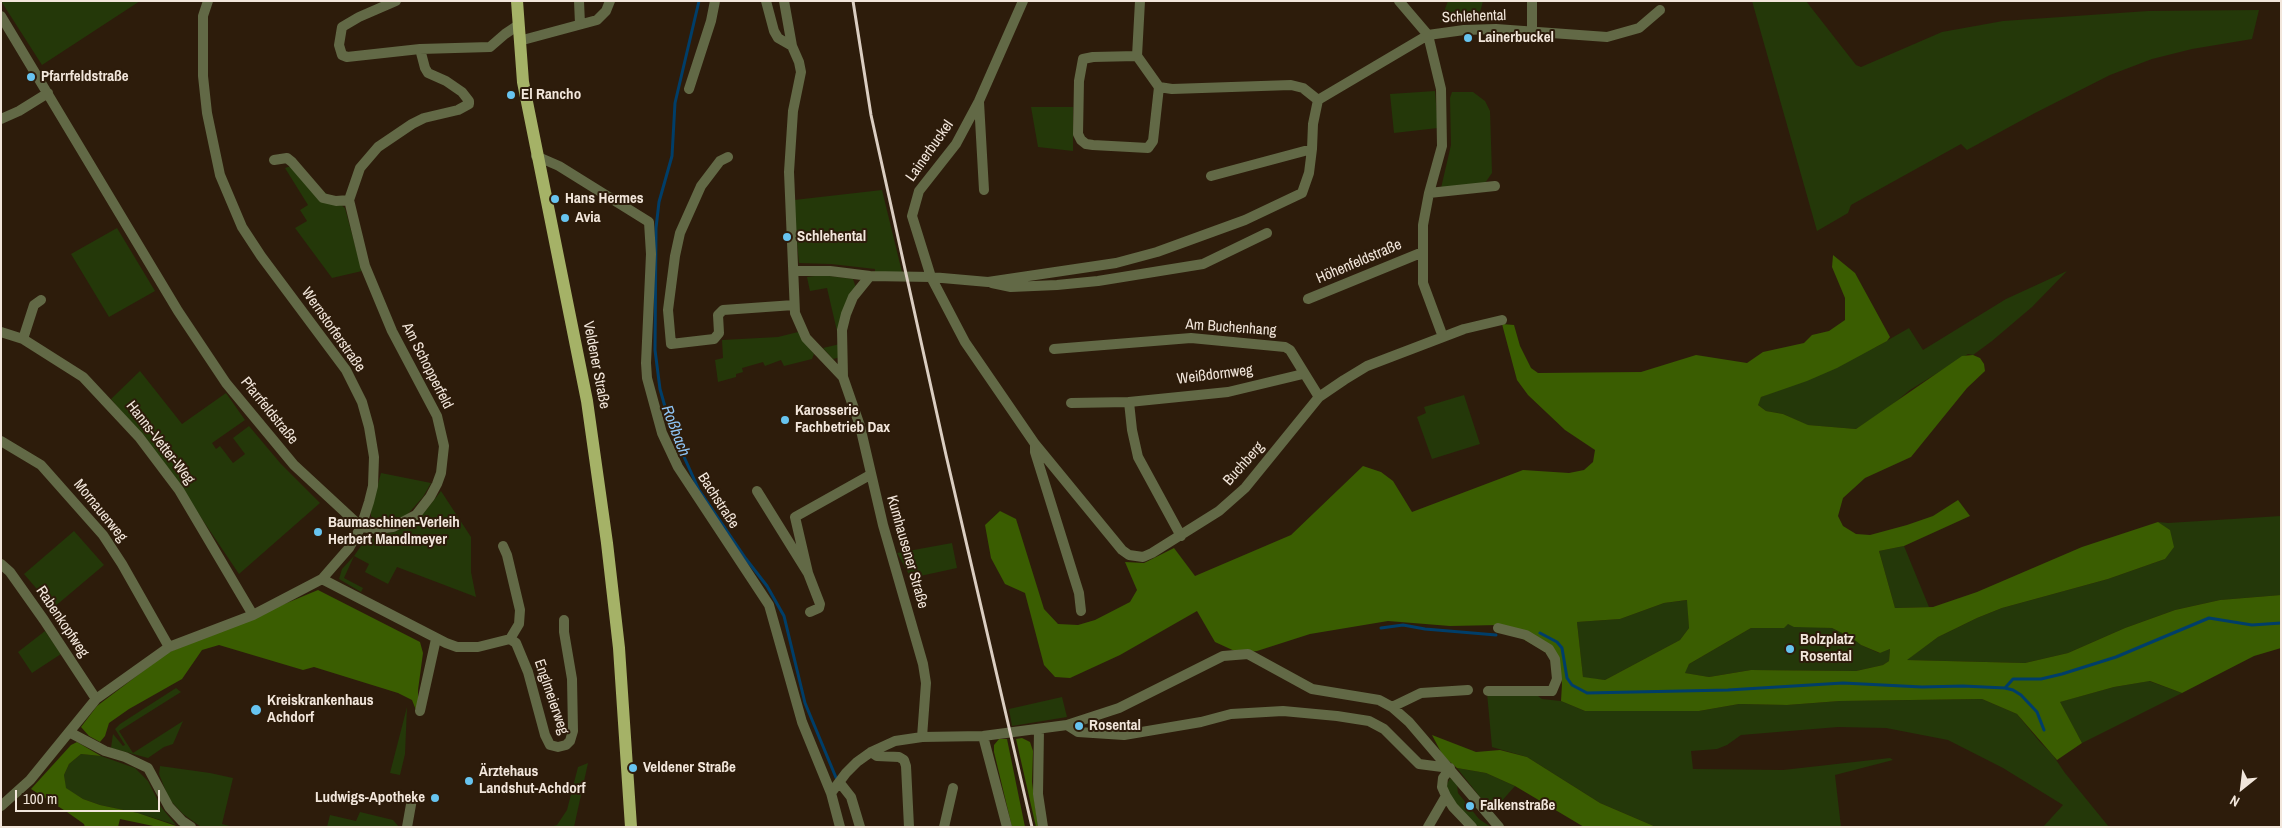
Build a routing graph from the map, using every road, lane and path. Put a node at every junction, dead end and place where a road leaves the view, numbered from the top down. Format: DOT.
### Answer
graph roads {
  1 [pos="208,1"];
  2 [pos="396,1"];
  3 [pos="517,1"];
  4 [pos="579,1"];
  5 [pos="610,1"];
  6 [pos="715,1"];
  7 [pos="766,1"];
  8 [pos="784,1"];
  9 [pos="1023,1"];
  10 [pos="1140,1"];
  11 [pos="1399,1"];
  12 [pos="1532,1"];
  13 [pos="1660,10"];
  14 [pos="1,16"];
  15 [pos="580,24"];
  16 [pos="517,26"];
  17 [pos="1532,32"];
  18 [pos="1428,35"];
  19 [pos="519,41"];
  20 [pos="792,46"];
  21 [pos="420,49"];
  22 [pos="1137,56"];
  23 [pos="1159,87"];
  24 [pos="689,89"];
  25 [pos="48,93"];
  26 [pos="1318,100"];
  27 [pos="979,101"];
  28 [pos="1,119"];
  29 [pos="1312,149"];
  30 [pos="536,156"];
  31 [pos="728,157"];
  32 [pos="274,160"];
  33 [pos="1211,176"];
  34 [pos="1495,186"];
  35 [pos="984,190"];
  36 [pos="1429,193"];
  37 [pos="349,200"];
  38 [pos="1267,233"];
  39 [pos="1422,252"];
  40 [pos="794,271"];
  41 [pos="870,276"];
  42 [pos="932,277"];
  43 [pos="988,282"];
  44 [pos="1308,299"];
  45 [pos="41,300"];
  46 [pos="794,305"];
  47 [pos="1502,320"];
  48 [pos="1,332"];
  49 [pos="1442,337"];
  50 [pos="23,339"];
  51 [pos="1054,350"];
  52 [pos="1303,374"];
  53 [pos="843,377"];
  54 [pos="1319,397"];
  55 [pos="1129,402"];
  56 [pos="1070,403"];
  57 [pos="1,441"];
  58 [pos="1035,444"];
  59 [pos="870,475"];
  60 [pos="757,491"];
  61 [pos="795,517"];
  62 [pos="778,526"];
  63 [pos="361,527"];
  64 [pos="1181,536"];
  65 [pos="503,546"];
  66 [pos="1,564"];
  67 [pos="808,573"];
  68 [pos="322,579"];
  69 [pos="810,612"];
  70 [pos="1081,612"];
  71 [pos="254,615"];
  72 [pos="564,620"];
  73 [pos="1498,628"];
  74 [pos="436,639"];
  75 [pos="510,639"];
  76 [pos="169,647"];
  77 [pos="1468,690"];
  78 [pos="1488,690"];
  79 [pos="96,699"];
  80 [pos="1392,707"];
  81 [pos="420,711"];
  82 [pos="1067,725"];
  83 [pos="1038,730"];
  84 [pos="69,732"];
  85 [pos="983,736"];
  86 [pos="922,737"];
  87 [pos="871,752"];
  88 [pos="1450,768"];
  89 [pos="838,786"];
  90 [pos="953,788"];
  91 [pos="1446,796"];
  92 [pos="412,799"];
  93 [pos="1,806"];
  94 [pos="191,827"];
  95 [pos="407,827"];
  96 [pos="631,827"];
  97 [pos="840,827"];
  98 [pos="860,827"];
  99 [pos="909,827"];
  100 [pos="944,827"];
  101 [pos="1007,827"];
  102 [pos="1043,827"];
  103 [pos="1428,827"];
  104 [pos="1472,827"];
  105 [pos="1499,827"];
  1 -- 63 [label="street, Wernstorferstraße"];
  2 -- 21 [label="street"];
  3 -- 16 [label="main road, Veldener Straße"];
  4 -- 15 [label="street"];
  5 -- 15 [label="street"];
  6 -- 24 [label="street"];
  7 -- 20 [label="street"];
  8 -- 20 [label="street, Kumhausener Straße"];
  9 -- 27 [label="street, Lainerbuckel"];
  10 -- 22 [label="street"];
  11 -- 18 [label="street"];
  12 -- 17 [label="street"];
  13 -- 17 [label="street, Schlehental"];
  14 -- 25 [label="street, Pfarrfeldstraße"];
  15 -- 19 [label="street"];
  16 -- 19 [label="main road, Veldener Straße"];
  16 -- 21 [label="street"];
  17 -- 18 [label="street, Schlehental"];
  18 -- 26 [label="street, Schlehental"];
  18 -- 36 [label="street, Höhenfeldstraße"];
  19 -- 30 [label="main road, Veldener Straße"];
  20 -- 40 [label="street, Kumhausener Straße"];
  21 -- 37 [label="street"];
  22 -- 23 [label="street"];
  22 -- 23 [label="street"];
  23 -- 26 [label="street"];
  25 -- 28 [label="street"];
  25 -- 63 [label="street, Pfarrfeldstraße"];
  26 -- 29 [label="street"];
  27 -- 35 [label="street, Lainerbuckel"];
  27 -- 42 [label="street, Lainerbuckel"];
  29 -- 33 [label="street"];
  29 -- 43 [label="street"];
  30 -- 89 [label="street, Bachstraße"];
  30 -- 96 [label="main road, Veldener Straße"];
  31 -- 46 [label="street"];
  32 -- 37 [label="street"];
  34 -- 36 [label="street"];
  36 -- 39 [label="street, Höhenfeldstraße"];
  37 -- 63 [label="street, Am Schopperfeld"];
  38 -- 43 [label="street"];
  39 -- 44 [label="street, Höhenfeldstraße"];
  39 -- 49 [label="street, Höhenfeldstraße"];
  40 -- 41 [label="street"];
  40 -- 46 [label="street, Kumhausener Straße"];
  41 -- 42 [label="street"];
  41 -- 53 [label="street, Kumhausener Straße"];
  42 -- 43 [label="street"];
  42 -- 58 [label="street, Buchberg"];
  45 -- 50 [label="street"];
  46 -- 53 [label="street, Kumhausener Straße"];
  47 -- 49 [label="street, Buchberg"];
  48 -- 50 [label="street, Hanns-Vetter-Weg"];
  49 -- 54 [label="street, Buchberg"];
  50 -- 71 [label="street, Hanns-Vetter-Weg"];
  51 -- 52 [label="street, Am Buchenhang"];
  52 -- 54 [label="street, Am Buchenhang"];
  52 -- 55 [label="street, Weißdornweg"];
  53 -- 59 [label="street, Kumhausener Straße"];
  54 -- 64 [label="street, Buchberg"];
  55 -- 56 [label="street, Weißdornweg"];
  55 -- 64 [label="street"];
  57 -- 76 [label="street, Mornauerweg"];
  58 -- 64 [label="street, Buchberg"];
  58 -- 70 [label="street, Buchberg"];
  59 -- 61 [label="street"];
  59 -- 86 [label="street, Kumhausener Straße"];
  60 -- 62 [label="street"];
  61 -- 62 [label="street"];
  61 -- 67 [label="street"];
  62 -- 67 [label="street"];
  63 -- 68 [label="street, Wernstorferstraße"];
  65 -- 75 [label="street"];
  66 -- 79 [label="street, Rabenkopfweg"];
  67 -- 69 [label="street"];
  68 -- 71 [label="street, Wernstorferstraße"];
  68 -- 74 [label="street"];
  71 -- 76 [label="street, Wernstorferstraße"];
  72 -- 75 [label="street, Englmeierweg"];
  73 -- 78 [label="street"];
  74 -- 75 [label="street"];
  74 -- 81 [label="street"];
  76 -- 79 [label="street, Wernstorferstraße"];
  77 -- 80 [label="street"];
  79 -- 84 [label="street, Wernstorferstraße"];
  80 -- 82 [label="street"];
  80 -- 88 [label="street"];
  82 -- 83 [label="street"];
  82 -- 88 [label="street"];
  83 -- 85 [label="street"];
  83 -- 102 [label="street"];
  84 -- 93 [label="street, Wernstorferstraße"];
  84 -- 94 [label="street"];
  85 -- 86 [label="street"];
  85 -- 101 [label="street"];
  86 -- 87 [label="street"];
  87 -- 89 [label="street"];
  87 -- 99 [label="street"];
  88 -- 91 [label="street"];
  88 -- 105 [label="street"];
  89 -- 97 [label="street, Bachstraße"];
  89 -- 98 [label="street, Bachstraße"];
  90 -- 100 [label="street"];
  91 -- 103 [label="street"];
  91 -- 104 [label="street"];
  92 -- 95 [label="street"];
}
